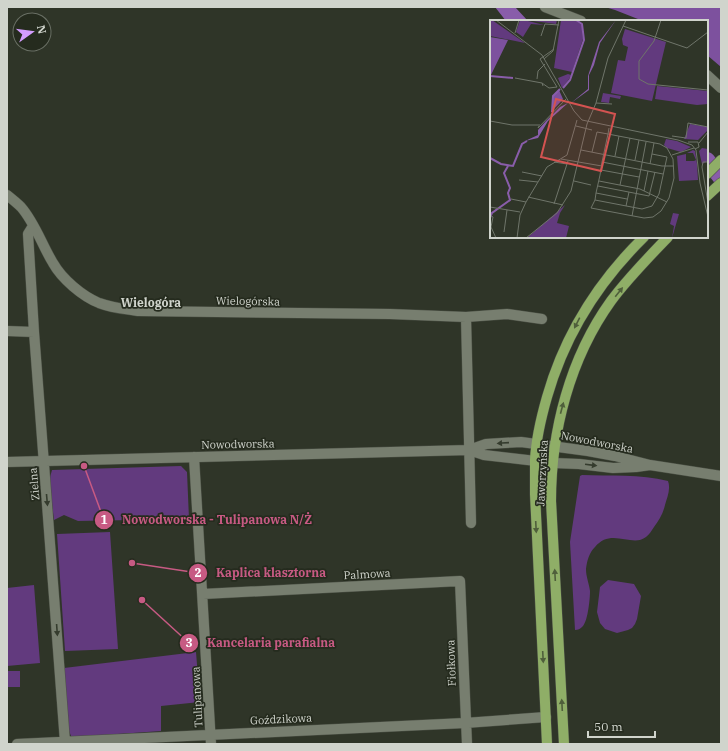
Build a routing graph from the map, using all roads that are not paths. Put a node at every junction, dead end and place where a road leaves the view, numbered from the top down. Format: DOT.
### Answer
graph roads {
  1 [pos="545,7"];
  2 [pos="578,20"];
  3 [pos="708,76"];
  4 [pos="721,88"];
  5 [pos="721,160"];
  6 [pos="708,173"];
  7 [pos="721,182"];
  8 [pos="7,195"];
  9 [pos="708,195"];
  10 [pos="33,226"];
  11 [pos="643,238"];
  12 [pos="667,238"];
  13 [pos="466,317"];
  14 [pos="542,319"];
  15 [pos="7,331"];
  16 [pos="34,332"];
  17 [pos="537,443"];
  18 [pos="555,446"];
  19 [pos="469,450"];
  20 [pos="194,457"];
  21 [pos="535,460"];
  22 [pos="44,461"];
  23 [pos="7,462"];
  24 [pos="552,463"];
  25 [pos="650,466"];
  26 [pos="721,476"];
  27 [pos="471,523"];
  28 [pos="460,581"];
  29 [pos="203,594"];
  30 [pos="546,718"];
  31 [pos="465,723"];
  32 [pos="211,739"];
  33 [pos="65,742"];
  34 [pos="115,742"];
  35 [pos="17,744"];
  36 [pos="23,744"];
  37 [pos="467,744"];
  38 [pos="547,744"];
  39 [pos="564,744"];
  1 -- 2 [label="street"];
  3 -- 4 [label="street"];
  5 -- 6 [label="main road"];
  7 -- 9 [label="main road"];
  8 -- 10 [label="street, Wielogórska"];
  10 -- 13 [label="street, Wielogórska"];
  10 -- 16 [label="street, Zielna"];
  11 -- 17 [label="main road, Jaworzyńska, one-way"];
  18 -- 12 [label="main road, Jaworzyńska, one-way"];
  13 -- 14 [label="street, Wielogórska"];
  13 -- 19 [label="street"];
  15 -- 16 [label="street"];
  16 -- 22 [label="street, Zielna"];
  17 -- 18 [label="street, Nowodworska"];
  17 -- 19 [label="street, Nowodworska, one-way"];
  17 -- 21 [label="main road, Jaworzyńska"];
  18 -- 24 [label="main road, Jaworzyńska"];
  18 -- 25 [label="street, Nowodworska"];
  19 -- 20 [label="street, Nowodworska"];
  19 -- 21 [label="street, Nowodworska"];
  19 -- 27 [label="street"];
  20 -- 22 [label="street, Nowodworska"];
  20 -- 29 [label="street, Tulipanowa"];
  21 -- 24 [label="street, Nowodworska"];
  21 -- 30 [label="main road, Jaworzyńska, one-way"];
  22 -- 23 [label="street, Nowodworska"];
  22 -- 33 [label="street, Zielna, one-way"];
  24 -- 25 [label="street, Nowodworska, one-way"];
  39 -- 24 [label="main road, Jaworzyńska, one-way"];
  25 -- 26 [label="street, Nowodworska"];
  28 -- 29 [label="street, Palmowa"];
  28 -- 31 [label="street, Fiołkowa"];
  29 -- 32 [label="street, Tulipanowa"];
  30 -- 31 [label="street, Goździkowa"];
  30 -- 38 [label="main road, Jaworzyńska"];
  31 -- 32 [label="street, Goździkowa"];
  31 -- 37 [label="street, Fiołkowa"];
  32 -- 34 [label="street, Goździkowa"];
  33 -- 34 [label="street, Goździkowa"];
  33 -- 36 [label="street, Goździkowa"];
  35 -- 36 [label="street, Goździkowa"];
}
